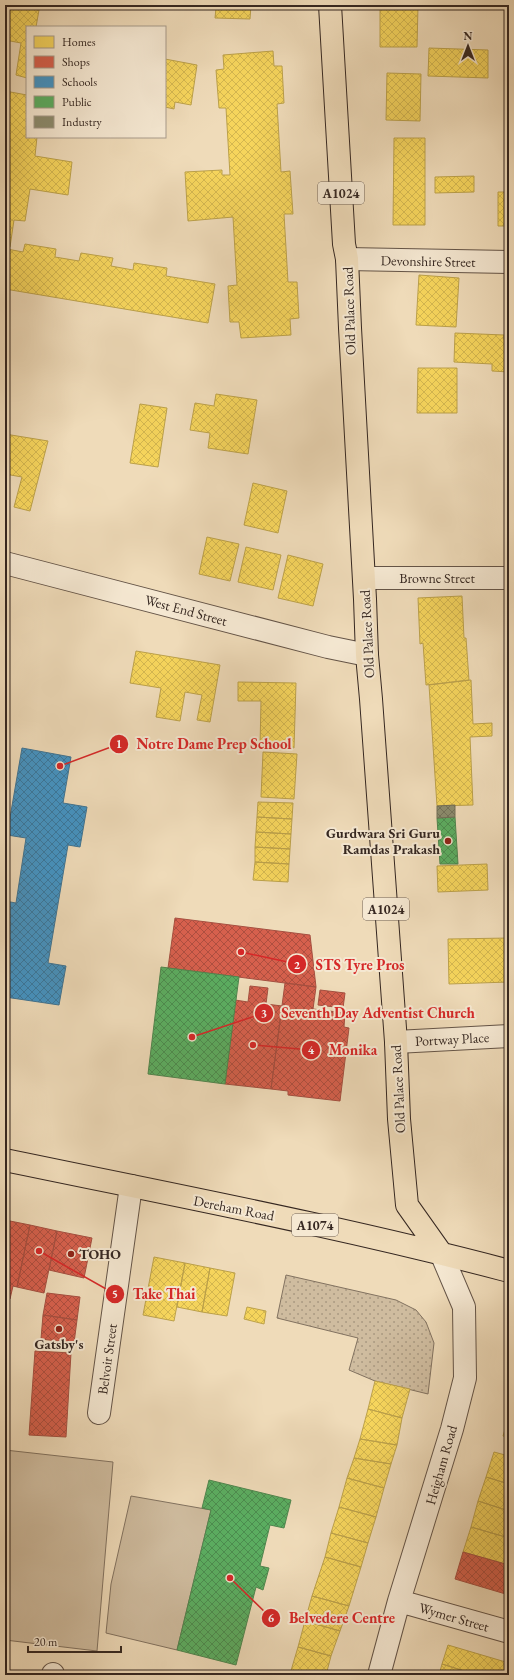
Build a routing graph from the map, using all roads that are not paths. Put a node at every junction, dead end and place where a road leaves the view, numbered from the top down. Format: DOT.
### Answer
graph roads {
  1 [pos="330,5"];
  2 [pos="347,259"];
  3 [pos="509,262"];
  4 [pos="5,563"];
  5 [pos="364,578"];
  6 [pos="509,578"];
  7 [pos="367,656"];
  8 [pos="509,1036"];
  9 [pos="396,1042"];
  10 [pos="5,1160"];
  11 [pos="131,1186"];
  12 [pos="441,1253"];
  13 [pos="509,1271"];
  14 [pos="99,1413"];
  15 [pos="400,1602"];
  16 [pos="509,1632"];
  17 [pos="379,1675"];
  1 -- 2 [label="main road, Old Palace Road / A1024"];
  2 -- 3 [label="street, Devonshire Street"];
  2 -- 5 [label="main road, Old Palace Road / A1024"];
  4 -- 7 [label="street, West End Street"];
  5 -- 6 [label="street, Browne Street"];
  5 -- 7 [label="main road, Old Palace Road / A1024"];
  7 -- 9 [label="main road, Old Palace Road / A1024"];
  8 -- 9 [label="street, Portway Place"];
  9 -- 12 [label="main road, Old Palace Road / A1024"];
  10 -- 11 [label="main road, Dereham Road / A1074"];
  11 -- 12 [label="main road, Dereham Road / A1074"];
  11 -- 14 [label="street, Belvoir Street"];
  12 -- 13 [label="main road, Dereham Road / A1074"];
  12 -- 15 [label="street, Heigham Road"];
  15 -- 16 [label="street, Wymer Street"];
  15 -- 17 [label="street, Heigham Road"];
}
